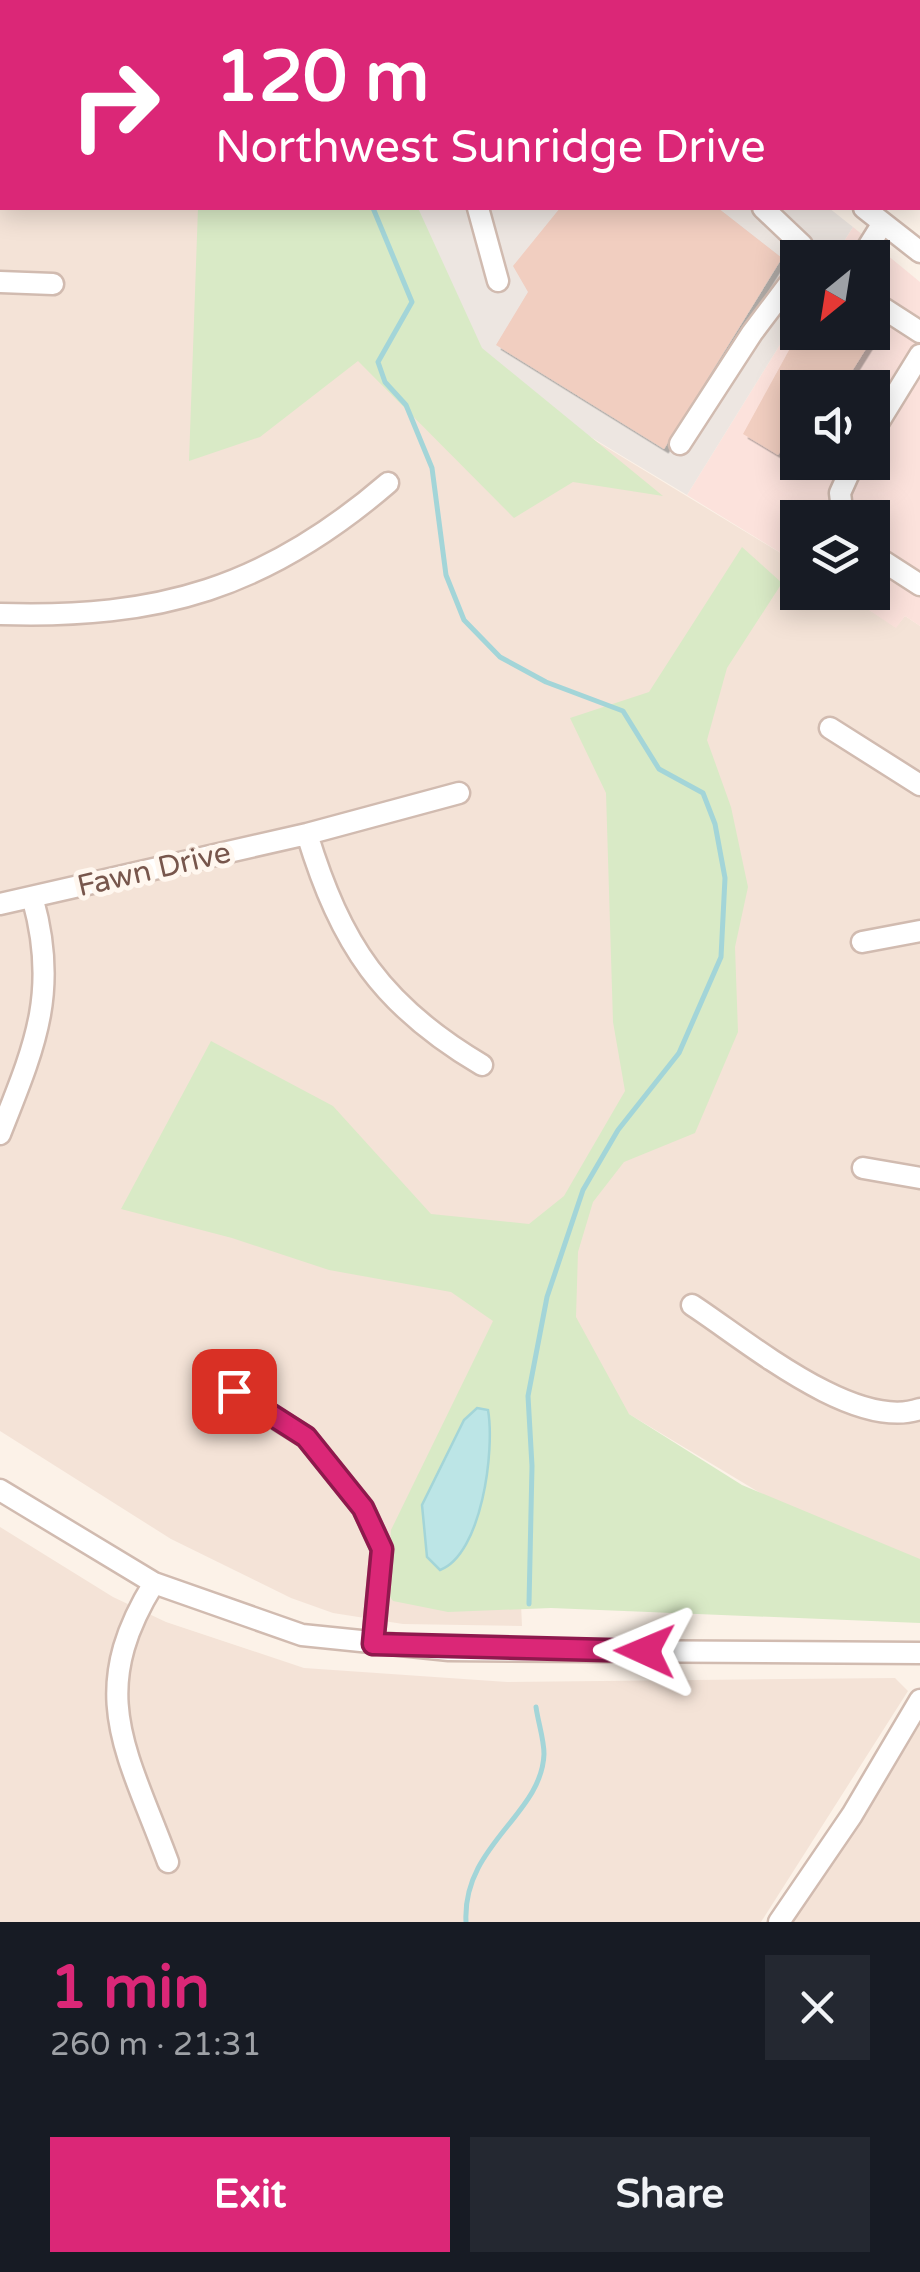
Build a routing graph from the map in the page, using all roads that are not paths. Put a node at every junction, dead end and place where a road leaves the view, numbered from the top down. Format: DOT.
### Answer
graph roads {
  1 [pos="479,210"];
  2 [pos="765,210"];
  3 [pos="867,210"];
  4 [pos="883,223"];
  5 [pos="797,240"];
  6 [pos="872,240"];
  7 [pos="920,252"];
  8 [pos="498,281"];
  9 [pos="0,282"];
  10 [pos="53,284"];
  11 [pos="780,295"];
  12 [pos="890,313"];
  13 [pos="920,332"];
  14 [pos="920,355"];
  15 [pos="890,404"];
  16 [pos="680,444"];
  17 [pos="388,483"];
  18 [pos="890,563"];
  19 [pos="916,575"];
  20 [pos="0,614"];
  21 [pos="830,728"];
  22 [pos="920,786"];
  23 [pos="460,793"];
  24 [pos="307,834"];
  25 [pos="33,900"];
  26 [pos="0,904"];
  27 [pos="920,931"];
  28 [pos="862,942"];
  29 [pos="482,1065"];
  30 [pos="0,1134"];
  31 [pos="863,1168"];
  32 [pos="920,1178"];
  33 [pos="692,1306"];
  34 [pos="209,1377"];
  35 [pos="920,1408"];
  36 [pos="0,1490"];
  37 [pos="154,1583"];
  38 [pos="373,1644"];
  39 [pos="920,1653"];
  40 [pos="920,1700"];
  41 [pos="168,1862"];
  42 [pos="780,1922"];
  1 -- 8 [label="street"];
  2 -- 5 [label="street"];
  3 -- 4 [label="street"];
  4 -- 6 [label="street"];
  4 -- 7 [label="street"];
  9 -- 10 [label="street"];
  11 -- 16 [label="street"];
  12 -- 13 [label="street"];
  14 -- 15 [label="street"];
  17 -- 20 [label="street"];
  18 -- 19 [label="street"];
  21 -- 22 [label="street"];
  23 -- 24 [label="street, Fawn Drive"];
  24 -- 25 [label="street, Fawn Drive"];
  24 -- 29 [label="street"];
  25 -- 26 [label="street, Fawn Drive"];
  25 -- 30 [label="street"];
  27 -- 28 [label="street"];
  31 -- 32 [label="street"];
  33 -- 35 [label="street"];
  34 -- 38 [label="street"];
  36 -- 37 [label="street"];
  37 -- 38 [label="street"];
  37 -- 41 [label="street"];
  38 -- 39 [label="street"];
  40 -- 42 [label="street"];
}
